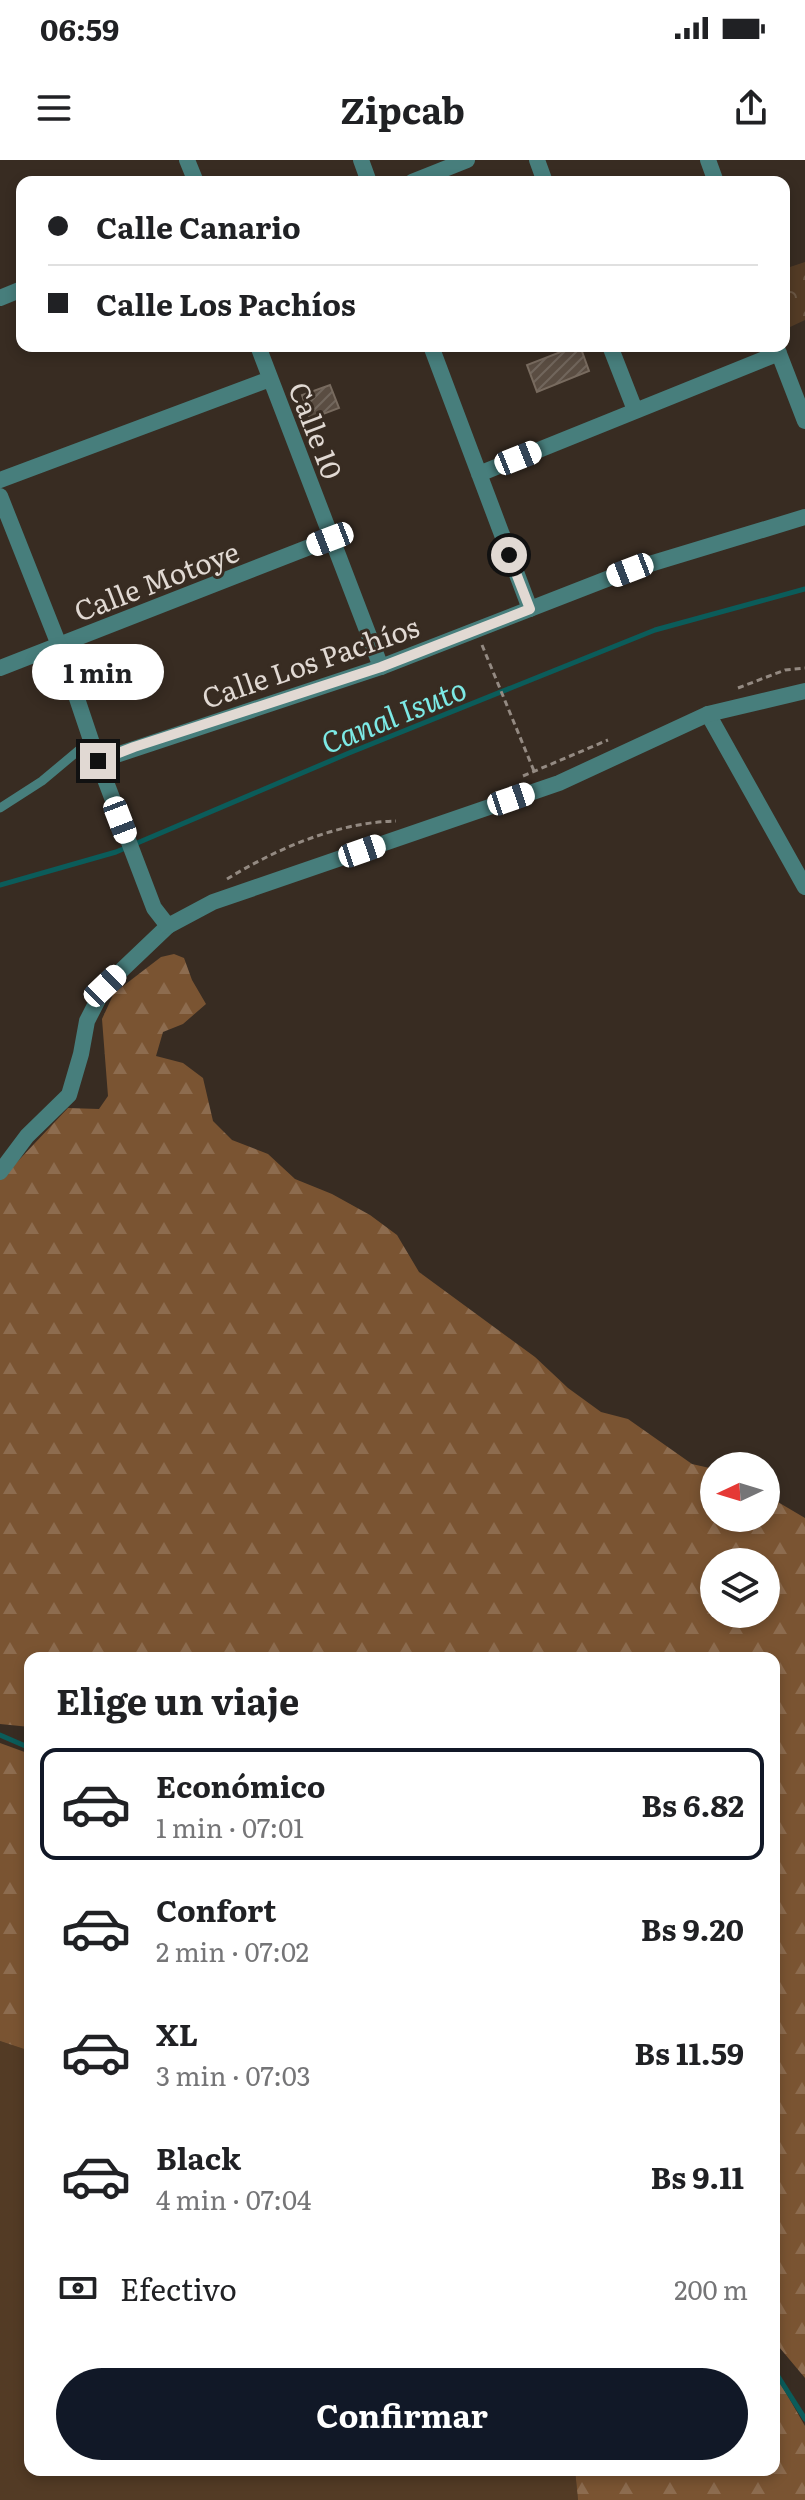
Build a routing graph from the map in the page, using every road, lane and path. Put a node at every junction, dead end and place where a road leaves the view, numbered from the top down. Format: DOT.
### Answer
graph roads {
  1 [pos="467,160"];
  2 [pos="427,176"];
  3 [pos="260,352"];
  4 [pos="433,352"];
  5 [pos="612,352"];
  6 [pos="773,352"];
  7 [pos="779,352"];
  8 [pos="270,379"];
  9 [pos="635,410"];
  10 [pos="805,421"];
  11 [pos="479,474"];
  12 [pos="0,480"];
  13 [pos="0,496"];
  14 [pos="805,517"];
  15 [pos="330,539"];
  16 [pos="530,609"];
  17 [pos="475,631"];
  18 [pos="59,645"];
  19 [pos="381,667"];
  20 [pos="0,668"];
  21 [pos="805,668"];
  22 [pos="805,691"];
  23 [pos="726,693"];
  24 [pos="708,714"];
  25 [pos="91,740"];
  26 [pos="609,740"];
  27 [pos="98,761"];
  28 [pos="535,772"];
  29 [pos="514,780"];
  30 [pos="540,789"];
  31 [pos="0,808"];
  32 [pos="402,821"];
  33 [pos="227,879"];
  34 [pos="805,887"];
  35 [pos="168,926"];
  36 [pos="0,1172"];
  1 -- 2 [label="street"];
  3 -- 8 [label="street, Calle 10"];
  4 -- 11 [label="street"];
  5 -- 9 [label="street"];
  6 -- 9 [label="street"];
  7 -- 10 [label="street"];
  8 -- 12 [label="street"];
  8 -- 15 [label="street, Calle 10"];
  9 -- 11 [label="street"];
  11 -- 16 [label="street"];
  13 -- 18 [label="street"];
  14 -- 16 [label="street, Calle Los Pachíos"];
  15 -- 18 [label="street, Calle Motoye"];
  15 -- 19 [label="street, Calle 10"];
  16 -- 17 [label="street, Calle Los Pachíos"];
  17 -- 19 [label="street, Calle Los Pachíos"];
  17 -- 28 [label="path"];
  18 -- 20 [label="street, Calle Motoye"];
  18 -- 25 [label="street"];
  19 -- 27 [label="street, Calle Los Pachíos"];
  21 -- 23 [label="path"];
  22 -- 24 [label="street"];
  24 -- 30 [label="street"];
  24 -- 34 [label="street"];
  25 -- 27 [label="street"];
  25 -- 31 [label="lane"];
  26 -- 28 [label="path"];
  27 -- 35 [label="street"];
  28 -- 29 [label="path"];
  28 -- 30 [label="path"];
  30 -- 35 [label="street"];
  32 -- 33 [label="path"];
  35 -- 36 [label="street"];
}
